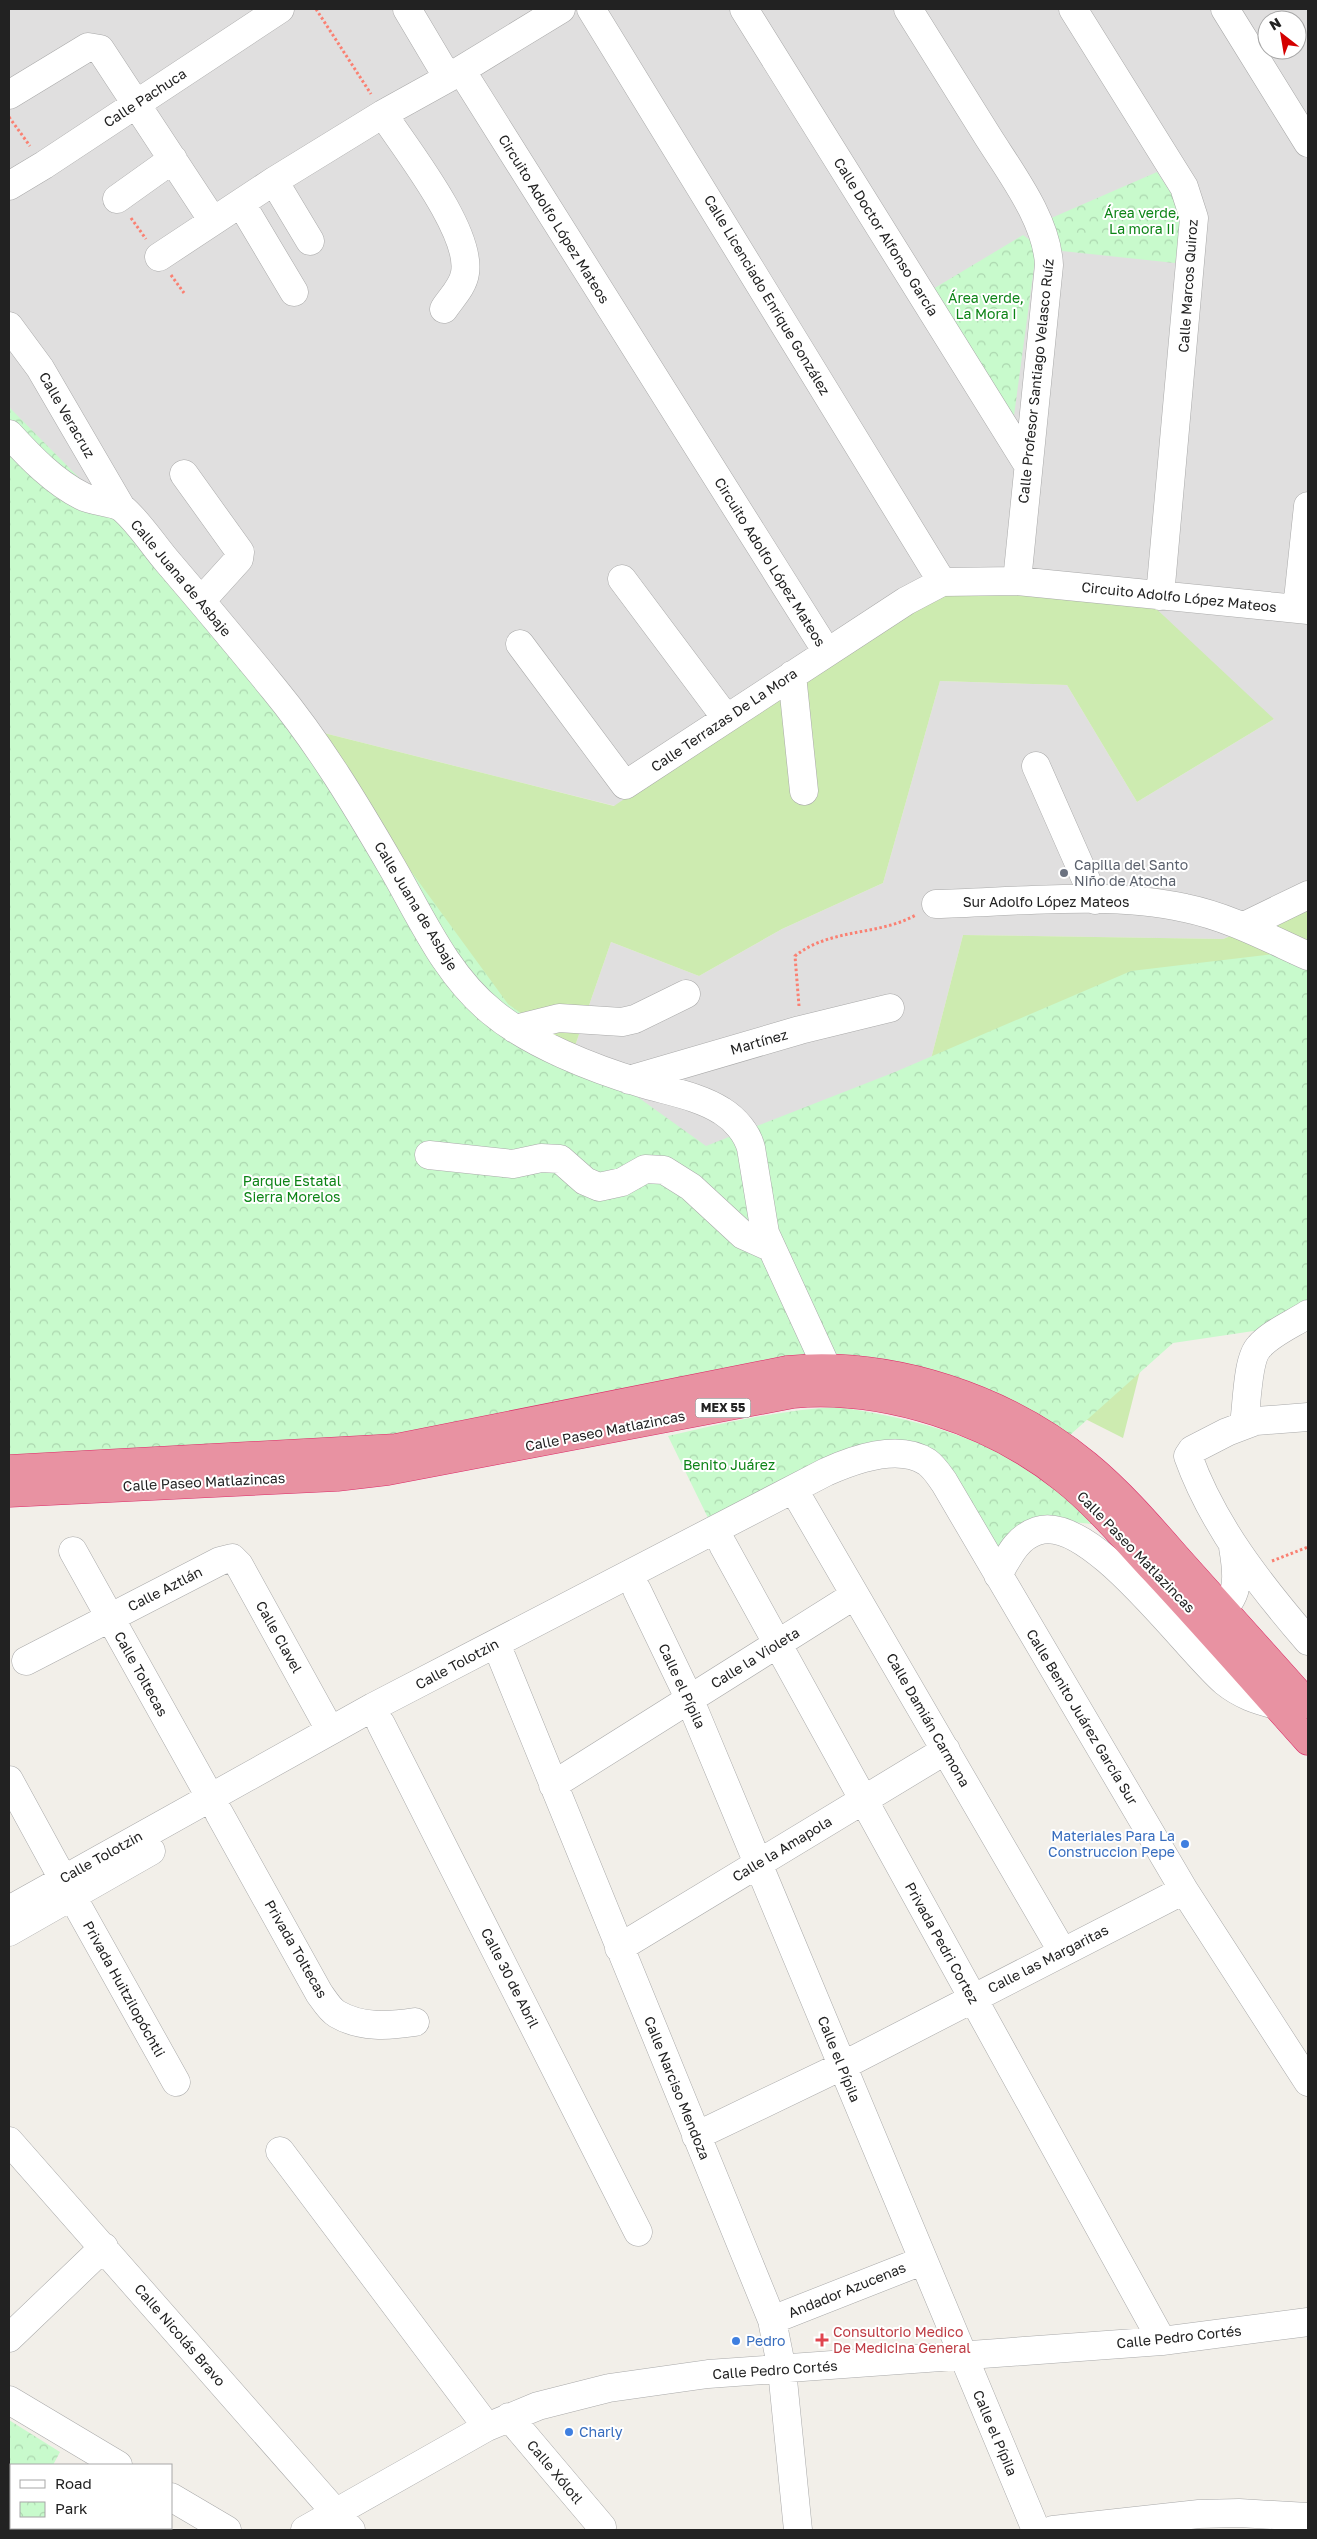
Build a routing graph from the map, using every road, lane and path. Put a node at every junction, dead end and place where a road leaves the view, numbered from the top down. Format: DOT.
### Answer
graph roads {
  1 [pos="280,9"];
  2 [pos="316,9"];
  3 [pos="407,9"];
  4 [pos="591,9"];
  5 [pos="744,9"];
  6 [pos="908,9"];
  7 [pos="1073,9"];
  8 [pos="1225,9"];
  9 [pos="548,12"];
  10 [pos="455,74"];
  11 [pos="9,94"];
  12 [pos="137,104"];
  13 [pos="383,114"];
  14 [pos="9,117"];
  15 [pos="1308,143"];
  16 [pos="173,159"];
  17 [pos="44,165"];
  18 [pos="274,181"];
  19 [pos="9,186"];
  20 [pos="117,199"];
  21 [pos="241,202"];
  22 [pos="213,221"];
  23 [pos="310,241"];
  24 [pos="159,257"];
  25 [pos="294,292"];
  26 [pos="444,309"];
  27 [pos="9,326"];
  28 [pos="9,434"];
  29 [pos="1028,465"];
  30 [pos="184,474"];
  31 [pos="1308,506"];
  32 [pos="121,507"];
  33 [pos="622,579"];
  34 [pos="1017,581"];
  35 [pos="942,582"];
  36 [pos="1160,596"];
  37 [pos="201,601"];
  38 [pos="1303,610"];
  39 [pos="520,644"];
  40 [pos="827,652"];
  41 [pos="792,675"];
  42 [pos="726,718"];
  43 [pos="1036,766"];
  44 [pos="804,791"];
  45 [pos="1308,895"];
  46 [pos="1095,900"];
  47 [pos="936,904"];
  48 [pos="1244,926"];
  49 [pos="1308,956"];
  50 [pos="686,994"];
  51 [pos="890,1008"];
  52 [pos="515,1029"];
  53 [pos="800,1030"];
  54 [pos="629,1080"];
  55 [pos="429,1155"];
  56 [pos="770,1247"];
  57 [pos="1308,1314"];
  58 [pos="827,1368"];
  59 [pos="1308,1417"];
  60 [pos="1244,1424"];
  61 [pos="918,1457"];
  62 [pos="9,1469"];
  63 [pos="9,1493"];
  64 [pos="798,1497"];
  65 [pos="723,1545"];
  66 [pos="1233,1546"];
  67 [pos="1308,1547"];
  68 [pos="72,1551"];
  69 [pos="220,1561"];
  70 [pos="1251,1570"];
  71 [pos="998,1575"];
  72 [pos="637,1590"];
  73 [pos="855,1595"];
  74 [pos="109,1618"];
  75 [pos="1216,1618"];
  76 [pos="1308,1641"];
  77 [pos="778,1645"];
  78 [pos="502,1658"];
  79 [pos="26,1661"];
  80 [pos="689,1698"];
  81 [pos="1308,1704"];
  82 [pos="1276,1705"];
  83 [pos="381,1724"];
  84 [pos="330,1730"];
  85 [pos="1308,1741"];
  86 [pos="946,1750"];
  87 [pos="9,1780"];
  88 [pos="553,1785"];
  89 [pos="864,1800"];
  90 [pos="214,1805"];
  91 [pos="759,1863"];
  92 [pos="67,1887"];
  93 [pos="1184,1890"];
  94 [pos="9,1910"];
  95 [pos="9,1932"];
  96 [pos="619,1948"];
  97 [pos="1062,1951"];
  98 [pos="972,1998"];
  99 [pos="415,2022"];
  100 [pos="842,2066"];
  101 [pos="176,2082"];
  102 [pos="1308,2082"];
  103 [pos="696,2136"];
  104 [pos="9,2141"];
  105 [pos="280,2151"];
  106 [pos="638,2232"];
  107 [pos="104,2247"];
  108 [pos="922,2261"];
  109 [pos="772,2320"];
  110 [pos="1308,2322"];
  111 [pos="9,2338"];
  112 [pos="1162,2341"];
  113 [pos="962,2357"];
  114 [pos="782,2370"];
  115 [pos="9,2400"];
  116 [pos="498,2422"];
  117 [pos="116,2464"];
  118 [pos="172,2498"];
  119 [pos="1308,2518"];
  120 [pos="344,2522"];
  121 [pos="602,2527"];
  122 [pos="227,2530"];
  123 [pos="305,2530"];
  124 [pos="798,2530"];
  125 [pos="1036,2530"];
  126 [pos="1053,2530"];
  1 -- 12 [label="street, Calle Pachuca"];
  2 -- 13 [label="path"];
  3 -- 10 [label="street, Circuito Adolfo López Mateos"];
  4 -- 35 [label="street, Calle Licenciado Enrique González"];
  5 -- 29 [label="street, Calle Doctor Alfonso García"];
  6 -- 29 [label="street, Calle Profesor Santiago Velasco Ruíz"];
  7 -- 36 [label="street, Calle Marcos Quiroz"];
  8 -- 15 [label="street"];
  9 -- 10 [label="street"];
  10 -- 13 [label="street"];
  10 -- 40 [label="street, Circuito Adolfo López Mateos"];
  11 -- 12 [label="street"];
  12 -- 16 [label="street"];
  12 -- 17 [label="street, Calle Pachuca"];
  13 -- 18 [label="street"];
  13 -- 26 [label="street"];
  14 -- 17 [label="path"];
  16 -- 20 [label="street"];
  16 -- 22 [label="street"];
  17 -- 19 [label="street, Calle Pachuca"];
  18 -- 21 [label="street"];
  18 -- 23 [label="street"];
  21 -- 22 [label="street"];
  21 -- 25 [label="street"];
  22 -- 24 [label="street"];
  27 -- 32 [label="street, Calle Veracruz"];
  28 -- 32 [label="street, Calle Juana de Asbaje"];
  29 -- 34 [label="street, Calle Profesor Santiago Velasco Ruíz"];
  30 -- 37 [label="street"];
  31 -- 38 [label="street"];
  32 -- 37 [label="street, Calle Juana de Asbaje"];
  33 -- 42 [label="street"];
  34 -- 35 [label="street, Circuito Adolfo López Mateos"];
  34 -- 36 [label="street, Circuito Adolfo López Mateos"];
  35 -- 40 [label="street, Circuito Adolfo López Mateos"];
  36 -- 38 [label="street, Circuito Adolfo López Mateos"];
  37 -- 52 [label="street, Calle Juana de Asbaje"];
  39 -- 42 [label="street, Calle Terrazas De La Mora"];
  40 -- 41 [label="street, Calle Terrazas De La Mora"];
  41 -- 42 [label="street, Calle Terrazas De La Mora"];
  41 -- 44 [label="street"];
  43 -- 46 [label="street"];
  45 -- 48 [label="street"];
  46 -- 47 [label="street, Sur Adolfo López Mateos"];
  46 -- 48 [label="street, Sur Adolfo López Mateos"];
  47 -- 53 [label="path"];
  48 -- 49 [label="street, Sur Adolfo López Mateos"];
  50 -- 52 [label="street"];
  51 -- 53 [label="street, Martínez"];
  52 -- 54 [label="street, Calle Juana de Asbaje"];
  53 -- 54 [label="street, Martínez"];
  54 -- 56 [label="street, Calle Juana de Asbaje"];
  55 -- 56 [label="street"];
  56 -- 58 [label="street, Calle Juana de Asbaje"];
  57 -- 60 [label="street"];
  58 -- 62 [label="highway, Calle Paseo Matlazincas / MEX 55"];
  58 -- 75 [label="highway, Calle Paseo Matlazincas / MEX 55"];
  59 -- 60 [label="street"];
  60 -- 66 [label="street"];
  61 -- 64 [label="street, Calle Tolotzin"];
  61 -- 71 [label="street, Calle Benito Juárez García Sur"];
  63 -- 75 [label="highway, Calle Paseo Matlazincas / MEX 55"];
  64 -- 65 [label="street, Calle Tolotzin"];
  64 -- 73 [label="street, Calle Damián Carmona"];
  64 -- 84 [label="street, Calle Tolotzin"];
  65 -- 72 [label="street, Calle Tolotzin"];
  65 -- 77 [label="street, Privada Pedri Cortez"];
  66 -- 70 [label="street"];
  66 -- 75 [label="street"];
  67 -- 70 [label="path"];
  68 -- 74 [label="street, Calle Toltecas"];
  69 -- 74 [label="street, Calle Aztlán"];
  69 -- 84 [label="street, Calle Clavel"];
  70 -- 76 [label="street"];
  71 -- 82 [label="street"];
  71 -- 93 [label="street, Calle Benito Juárez García Sur"];
  72 -- 78 [label="street, Calle Tolotzin"];
  72 -- 80 [label="street, Calle el Pípila"];
  73 -- 77 [label="street, Calle la Violeta"];
  73 -- 86 [label="street, Calle Damián Carmona"];
  74 -- 79 [label="street, Calle Aztlán"];
  74 -- 90 [label="street, Calle Toltecas"];
  75 -- 81 [label="highway, Calle Paseo Matlazincas / MEX 55"];
  75 -- 82 [label="highway, Calle Paseo Matlazincas / MEX 55"];
  77 -- 80 [label="street, Calle la Violeta"];
  77 -- 89 [label="street, Privada Pedri Cortez"];
  78 -- 83 [label="street, Calle Tolotzin"];
  78 -- 88 [label="street, Calle Narciso Mendoza"];
  80 -- 88 [label="street, Calle la Violeta"];
  80 -- 91 [label="street, Calle el Pípila"];
  82 -- 85 [label="highway, Calle Paseo Matlazincas / MEX 55"];
  83 -- 90 [label="street, Calle Tolotzin"];
  83 -- 106 [label="street, Calle 30 de Abril"];
  84 -- 90 [label="street, Calle Tolotzin"];
  86 -- 89 [label="street, Calle la Amapola"];
  86 -- 97 [label="street, Calle Damián Carmona"];
  87 -- 92 [label="street, Privada Huitzilopóchtli"];
  88 -- 96 [label="street, Calle Narciso Mendoza"];
  89 -- 91 [label="street, Calle la Amapola"];
  89 -- 98 [label="street, Privada Pedri Cortez"];
  90 -- 92 [label="street, Calle Tolotzin"];
  90 -- 99 [label="street, Privada Toltecas"];
  91 -- 96 [label="street, Calle la Amapola"];
  91 -- 100 [label="street, Calle el Pípila"];
  92 -- 94 [label="street, Calle Tolotzin"];
  92 -- 95 [label="street, Calle Tolotzin"];
  92 -- 101 [label="street, Privada Huitzilopóchtli"];
  93 -- 97 [label="street, Calle las Margaritas"];
  93 -- 102 [label="street, Calle Benito Juárez García Sur"];
  96 -- 103 [label="street, Calle Narciso Mendoza"];
  97 -- 98 [label="street, Calle las Margaritas"];
  98 -- 100 [label="street, Calle las Margaritas"];
  98 -- 112 [label="street, Privada Pedri Cortez"];
  100 -- 103 [label="street, Calle las Margaritas"];
  100 -- 108 [label="street, Calle el Pípila"];
  103 -- 109 [label="street, Calle Narciso Mendoza"];
  104 -- 107 [label="street, Calle Nicolás Bravo"];
  105 -- 116 [label="street, Calle Xólotl"];
  107 -- 111 [label="street"];
  107 -- 120 [label="street, Calle Nicolás Bravo"];
  108 -- 109 [label="street, Andador Azucenas"];
  108 -- 113 [label="street, Calle el Pípila"];
  109 -- 114 [label="street, Calle Narciso Mendoza"];
  110 -- 112 [label="street, Calle Pedro Cortés"];
  112 -- 113 [label="street, Calle Pedro Cortés"];
  113 -- 114 [label="street, Calle Pedro Cortés"];
  113 -- 125 [label="street, Calle el Pípila"];
  114 -- 116 [label="street, Calle Pedro Cortés"];
  114 -- 124 [label="street, Calle Narciso Mendoza"];
  115 -- 117 [label="street"];
  116 -- 120 [label="street, Calle Pedro Cortés"];
  116 -- 121 [label="street, Calle Xólotl"];
  118 -- 122 [label="street"];
  119 -- 126 [label="street"];
  120 -- 123 [label="street, Calle Pedro Cortés"];
}
